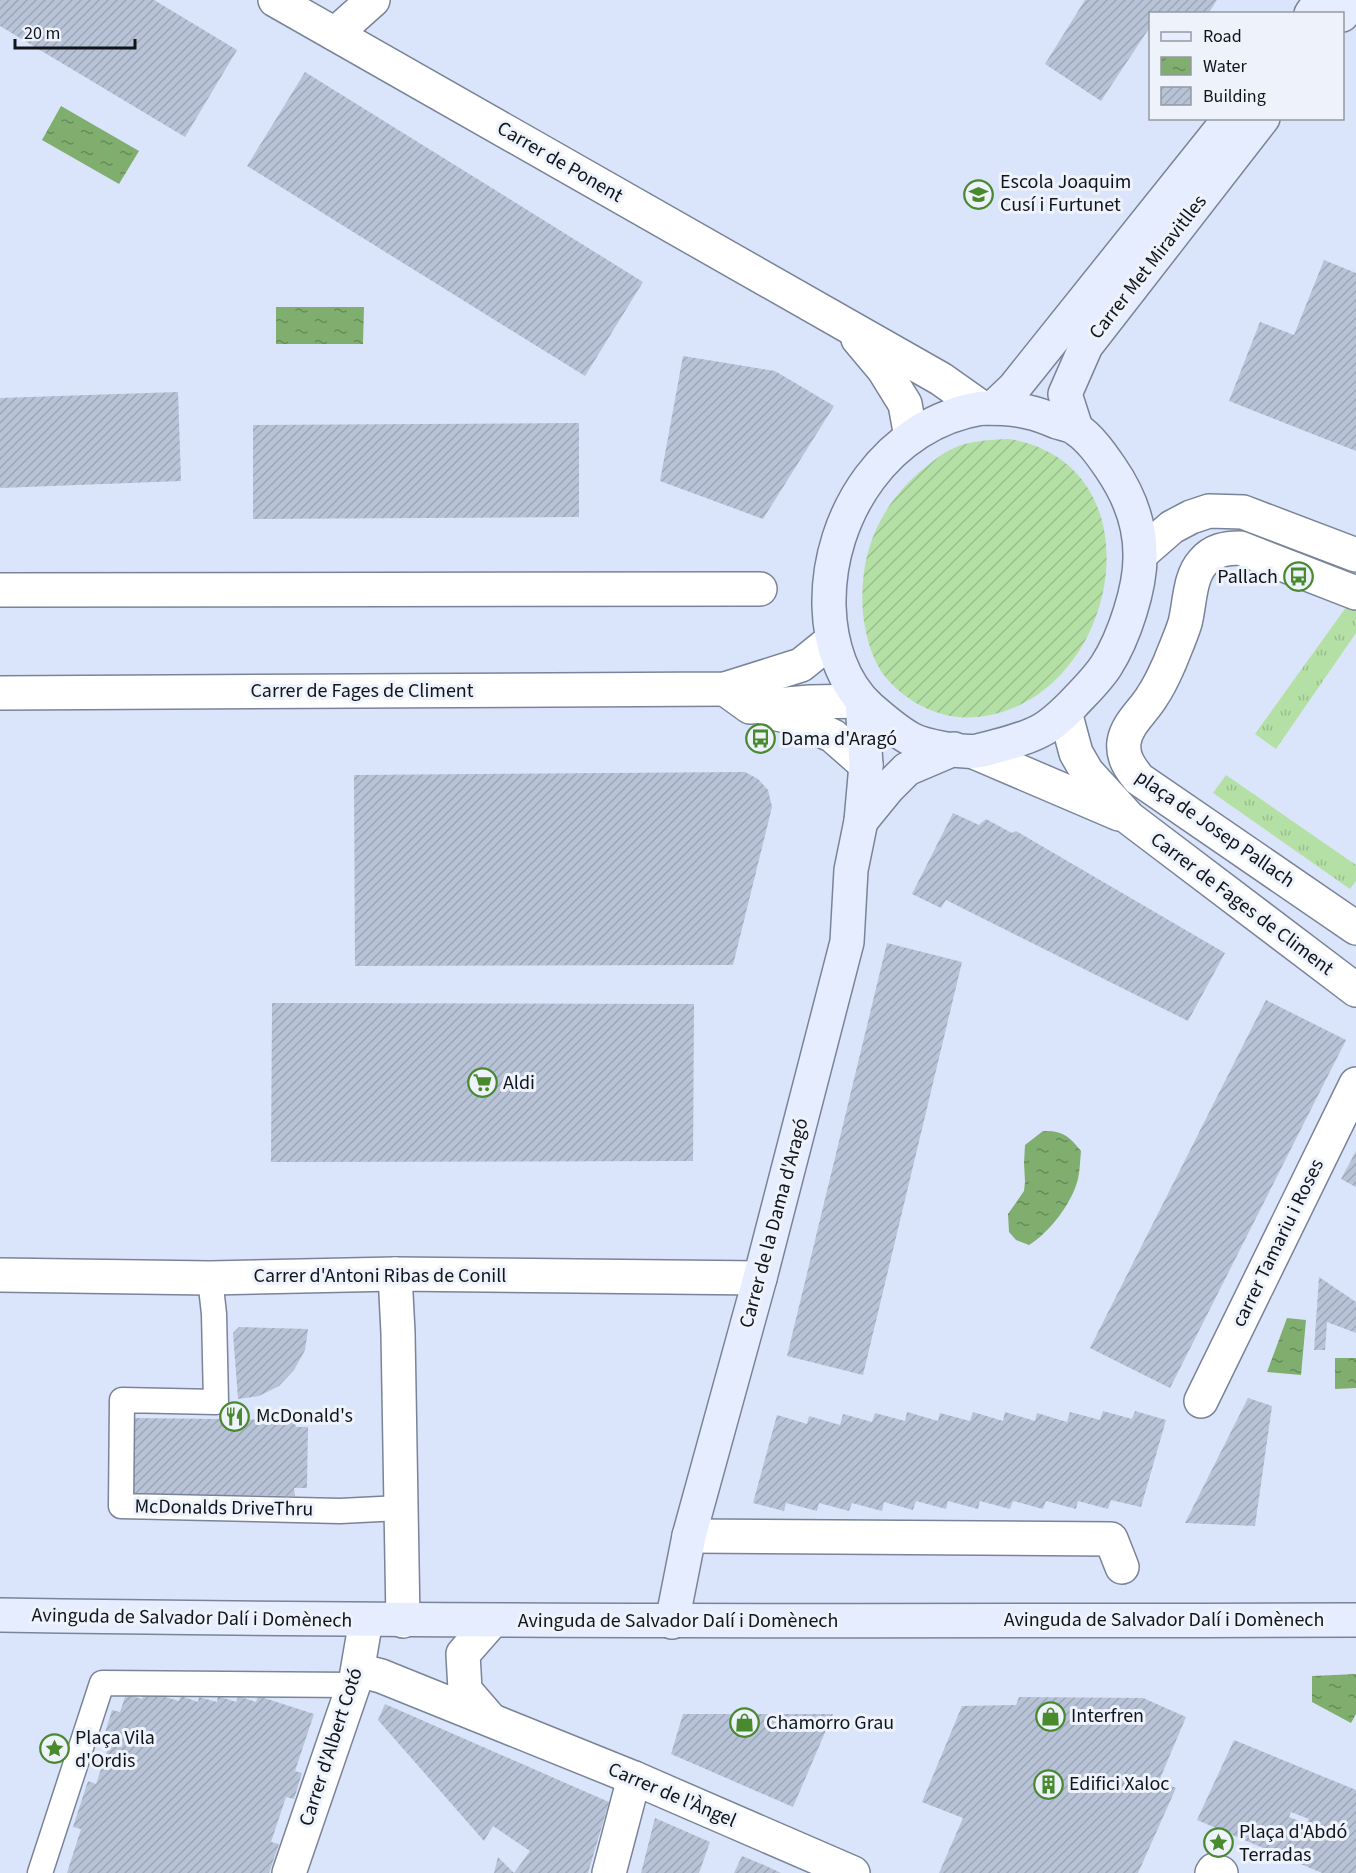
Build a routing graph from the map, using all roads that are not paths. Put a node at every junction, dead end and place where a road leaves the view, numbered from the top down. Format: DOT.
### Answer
graph roads {
  1 [pos="275,0"];
  2 [pos="373,0"];
  3 [pos="1322,0"];
  4 [pos="1354,0"];
  5 [pos="1313,12"];
  6 [pos="1344,12"];
  7 [pos="334,34"];
  8 [pos="1228,120"];
  9 [pos="1261,120"];
  10 [pos="846,324"];
  11 [pos="987,408"];
  12 [pos="1076,428"];
  13 [pos="911,437"];
  14 [pos="1141,554"];
  15 [pos="1356,555"];
  16 [pos="760,589"];
  17 [pos="0,590"];
  18 [pos="1356,593"];
  19 [pos="832,640"];
  20 [pos="0,693"];
  21 [pos="738,698"];
  22 [pos="862,701"];
  23 [pos="1065,712"];
  24 [pos="964,750"];
  25 [pos="866,765"];
  26 [pos="1129,818"];
  27 [pos="861,820"];
  28 [pos="1356,928"];
  29 [pos="1356,990"];
  30 [pos="1356,1084"];
  31 [pos="395,1274"];
  32 [pos="0,1275"];
  33 [pos="210,1278"];
  34 [pos="760,1278"];
  35 [pos="1201,1401"];
  36 [pos="400,1508"];
  37 [pos="689,1536"];
  38 [pos="1122,1566"];
  39 [pos="0,1615"];
  40 [pos="366,1620"];
  41 [pos="1356,1620"];
  42 [pos="403,1621"];
  43 [pos="492,1621"];
  44 [pos="672,1622"];
  45 [pos="356,1678"];
  46 [pos="490,1719"];
  47 [pos="634,1778"];
  48 [pos="40,1873"];
  49 [pos="289,1873"];
  50 [pos="609,1873"];
  51 [pos="853,1873"];
  52 [pos="1212,1873"];
  53 [pos="1221,1873"];
  1 -- 7 [label="street, Carrer de Ponent"];
  2 -- 7 [label="street"];
  3 -- 5 [label="street"];
  4 -- 6 [label="street"];
  7 -- 10 [label="street, Carrer de Ponent"];
  8 -- 11 [label="street, Carrer Met Miravitlles"];
  9 -- 12 [label="street, Carrer Met Miravitlles"];
  10 -- 11 [label="street, Carrer de Ponent"];
  10 -- 13 [label="street, Carrer de Ponent"];
  11 -- 12 [label="street"];
  11 -- 13 [label="street"];
  12 -- 14 [label="street, Carrer de la Dama d'Aragó"];
  13 -- 19 [label="street"];
  14 -- 15 [label="street"];
  14 -- 23 [label="street, Carrer de la Dama d'Aragó"];
  16 -- 17 [label="street"];
  18 -- 28 [label="street, plaça de Josep Pallach"];
  19 -- 21 [label="street, Carrer de Fages de Climent"];
  19 -- 22 [label="street"];
  20 -- 21 [label="street, Carrer de Fages de Climent"];
  21 -- 22 [label="street, Carrer de Fages de Climent"];
  21 -- 25 [label="street, Carrer de Fages de Climent"];
  22 -- 24 [label="street"];
  22 -- 25 [label="street, Carrer de la Dama d'Aragó"];
  23 -- 24 [label="street, Carrer de la Dama d'Aragó"];
  23 -- 26 [label="street, Carrer de Fages de Climent"];
  24 -- 26 [label="street, Carrer de Fages de Climent"];
  24 -- 27 [label="street, Carrer de la Dama d'Aragó"];
  25 -- 27 [label="street, Carrer de la Dama d'Aragó"];
  26 -- 29 [label="street, Carrer de Fages de Climent"];
  27 -- 34 [label="street, Carrer de la Dama d'Aragó"];
  30 -- 35 [label="street, carrer Tamariu i Roses"];
  31 -- 33 [label="street, Carrer d'Antoni Ribas de Conill"];
  31 -- 34 [label="street, Carrer d'Antoni Ribas de Conill"];
  31 -- 36 [label="street"];
  32 -- 33 [label="street, Carrer d'Antoni Ribas de Conill"];
  33 -- 36 [label="lane, McDonalds DriveThru"];
  34 -- 37 [label="street, Carrer de la Dama d'Aragó"];
  36 -- 42 [label="street"];
  37 -- 38 [label="street"];
  37 -- 44 [label="street, Carrer de la Dama d'Aragó"];
  39 -- 40 [label="street, Avinguda de Salvador Dalí i Domènech"];
  40 -- 42 [label="street, Avinguda de Salvador Dalí i Domènech"];
  40 -- 45 [label="street, Carrer d'Albert Cotó"];
  41 -- 44 [label="street, Avinguda de Salvador Dalí i Domènech"];
  42 -- 43 [label="street, Avinguda de Salvador Dalí i Domènech"];
  43 -- 44 [label="street, Avinguda de Salvador Dalí i Domènech"];
  43 -- 46 [label="street, Carrer de l'Àngel"];
  45 -- 46 [label="street, Carrer de l'Àngel"];
  45 -- 48 [label="lane"];
  45 -- 49 [label="street, Carrer d'Albert Cotó"];
  46 -- 47 [label="street, Carrer de l'Àngel"];
  47 -- 50 [label="street"];
  47 -- 51 [label="street, Carrer de l'Àngel"];
  52 -- 53 [label="street"];
}
